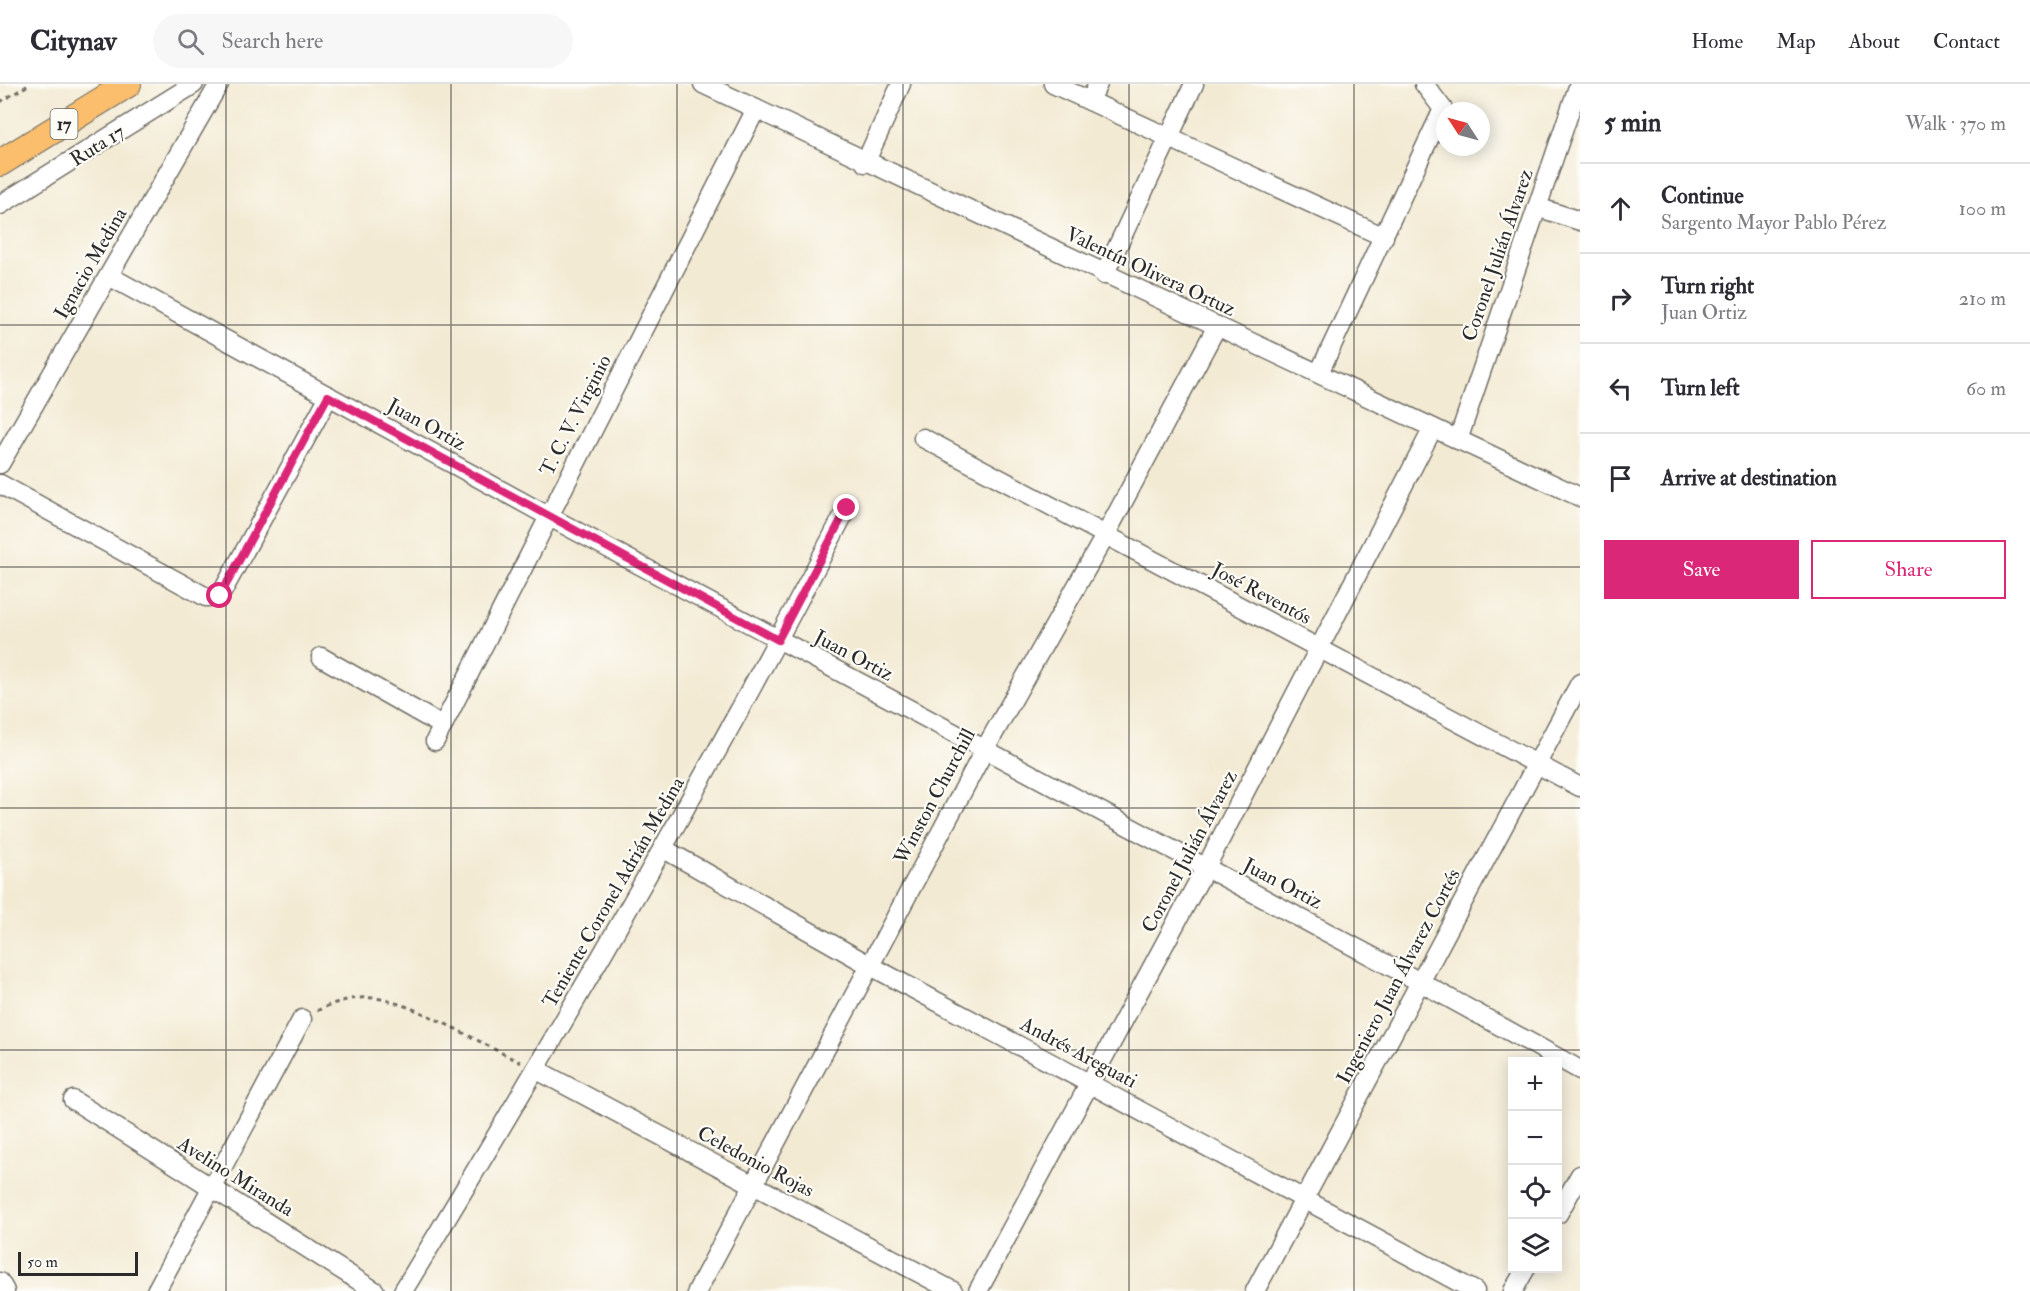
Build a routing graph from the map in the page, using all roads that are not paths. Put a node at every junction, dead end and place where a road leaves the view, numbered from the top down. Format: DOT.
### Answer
graph roads {
  1 [pos="128,84"];
  2 [pos="194,84"];
  3 [pos="219,84"];
  4 [pos="703,84"];
  5 [pos="901,84"];
  6 [pos="1053,84"];
  7 [pos="1098,84"];
  8 [pos="1194,84"];
  9 [pos="1579,84"];
  10 [pos="1421,86"];
  11 [pos="1090,101"];
  12 [pos="756,109"];
  13 [pos="1169,138"];
  14 [pos="864,163"];
  15 [pos="0,164"];
  16 [pos="0,206"];
  17 [pos="1537,207"];
  18 [pos="1580,222"];
  19 [pos="1384,237"];
  20 [pos="1104,275"];
  21 [pos="109,276"];
  22 [pos="1217,326"];
  23 [pos="1319,373"];
  24 [pos="328,396"];
  25 [pos="1433,428"];
  26 [pos="923,438"];
  27 [pos="1458,440"];
  28 [pos="0,464"];
  29 [pos="0,484"];
  30 [pos="1580,497"];
  31 [pos="847,508"];
  32 [pos="548,516"];
  33 [pos="1106,534"];
  34 [pos="778,640"];
  35 [pos="1321,649"];
  36 [pos="321,657"];
  37 [pos="1580,683"];
  38 [pos="985,749"];
  39 [pos="1537,764"];
  40 [pos="1580,787"];
  41 [pos="664,849"];
  42 [pos="1206,867"];
  43 [pos="869,965"];
  44 [pos="1420,982"];
  45 [pos="302,1019"];
  46 [pos="537,1070"];
  47 [pos="1580,1070"];
  48 [pos="1090,1083"];
  49 [pos="73,1100"];
  50 [pos="1580,1175"];
  51 [pos="754,1185"];
  52 [pos="210,1186"];
  53 [pos="1303,1200"];
  54 [pos="1562,1206"];
  55 [pos="1524,1273"];
  56 [pos="0,1282"];
  57 [pos="5,1291"];
  58 [pos="156,1291"];
  59 [pos="375,1291"];
  60 [pos="403,1291"];
  61 [pos="697,1291"];
  62 [pos="953,1291"];
  63 [pos="978,1291"];
  64 [pos="1255,1291"];
  65 [pos="1475,1291"];
  66 [pos="1513,1291"];
  1 -- 15 [label="highway, Ruta 17 / 17"];
  2 -- 16 [label="street, Ruta 17"];
  3 -- 21 [label="street, Ignacio Medina"];
  4 -- 12 [label="street, Valentín Olivera Ortuz"];
  5 -- 14 [label="street"];
  6 -- 11 [label="street"];
  7 -- 11 [label="street"];
  8 -- 13 [label="street"];
  9 -- 17 [label="street, Coronel Julián Álvarez"];
  10 -- 19 [label="street"];
  11 -- 13 [label="street"];
  12 -- 14 [label="street, Valentín Olivera Ortuz"];
  12 -- 32 [label="street, T. C. V. Virginio"];
  13 -- 19 [label="street"];
  13 -- 20 [label="street"];
  14 -- 20 [label="street, Valentín Olivera Ortuz"];
  17 -- 18 [label="street"];
  17 -- 27 [label="street, Coronel Julián Álvarez"];
  19 -- 23 [label="street"];
  20 -- 22 [label="street, Valentín Olivera Ortuz"];
  21 -- 24 [label="street, Juan Ortiz"];
  21 -- 28 [label="street, Ignacio Medina"];
  22 -- 23 [label="street, Valentín Olivera Ortuz"];
  22 -- 33 [label="street, Winston Churchill"];
  23 -- 25 [label="street, Valentín Olivera Ortuz"];
  24 -- 29 [label="street"];
  24 -- 32 [label="street, Juan Ortiz"];
  25 -- 27 [label="street, Valentín Olivera Ortuz"];
  25 -- 35 [label="street, Coronel Julián Álvarez"];
  26 -- 33 [label="street, José Reventós"];
  27 -- 30 [label="street, Valentín Olivera Ortuz"];
  31 -- 34 [label="street, Teniente Coronel Adrián Medina"];
  32 -- 34 [label="street, Juan Ortiz"];
  32 -- 36 [label="street, T. C. V. Virginio"];
  33 -- 35 [label="street, José Reventós"];
  33 -- 38 [label="street, Winston Churchill"];
  34 -- 38 [label="street, Juan Ortiz"];
  34 -- 41 [label="street, Teniente Coronel Adrián Medina"];
  35 -- 39 [label="street, José Reventós"];
  35 -- 42 [label="street, Coronel Julián Álvarez"];
  37 -- 39 [label="street, Ingeniero Juan Álvarez Cortés"];
  38 -- 42 [label="street, Juan Ortiz"];
  38 -- 43 [label="street, Winston Churchill"];
  39 -- 40 [label="street, José Reventós"];
  39 -- 44 [label="street, Ingeniero Juan Álvarez Cortés"];
  41 -- 43 [label="street, Andrés Areguati"];
  41 -- 46 [label="street, Teniente Coronel Adrián Medina"];
  42 -- 44 [label="street, Juan Ortiz"];
  42 -- 48 [label="street, Coronel Julián Álvarez"];
  43 -- 48 [label="street, Andrés Areguati"];
  43 -- 51 [label="street, Winston Churchill"];
  44 -- 47 [label="street, Juan Ortiz"];
  44 -- 53 [label="street, Ingeniero Juan Álvarez Cortés"];
  45 -- 52 [label="street"];
  46 -- 51 [label="street, Celedonio Rojas"];
  46 -- 60 [label="street, Teniente Coronel Adrián Medina"];
  48 -- 53 [label="street, Andrés Areguati"];
  48 -- 63 [label="street, Coronel Julián Álvarez"];
  49 -- 52 [label="street, Avelino Miranda"];
  50 -- 54 [label="street"];
  51 -- 61 [label="street, Winston Churchill"];
  51 -- 62 [label="street, Celedonio Rojas"];
  52 -- 58 [label="street"];
  52 -- 59 [label="street, Avelino Miranda"];
  53 -- 64 [label="street, Ingeniero Juan Álvarez Cortés"];
  53 -- 65 [label="street, Andrés Areguati"];
  55 -- 66 [label="street"];
  56 -- 57 [label="street"];
}
